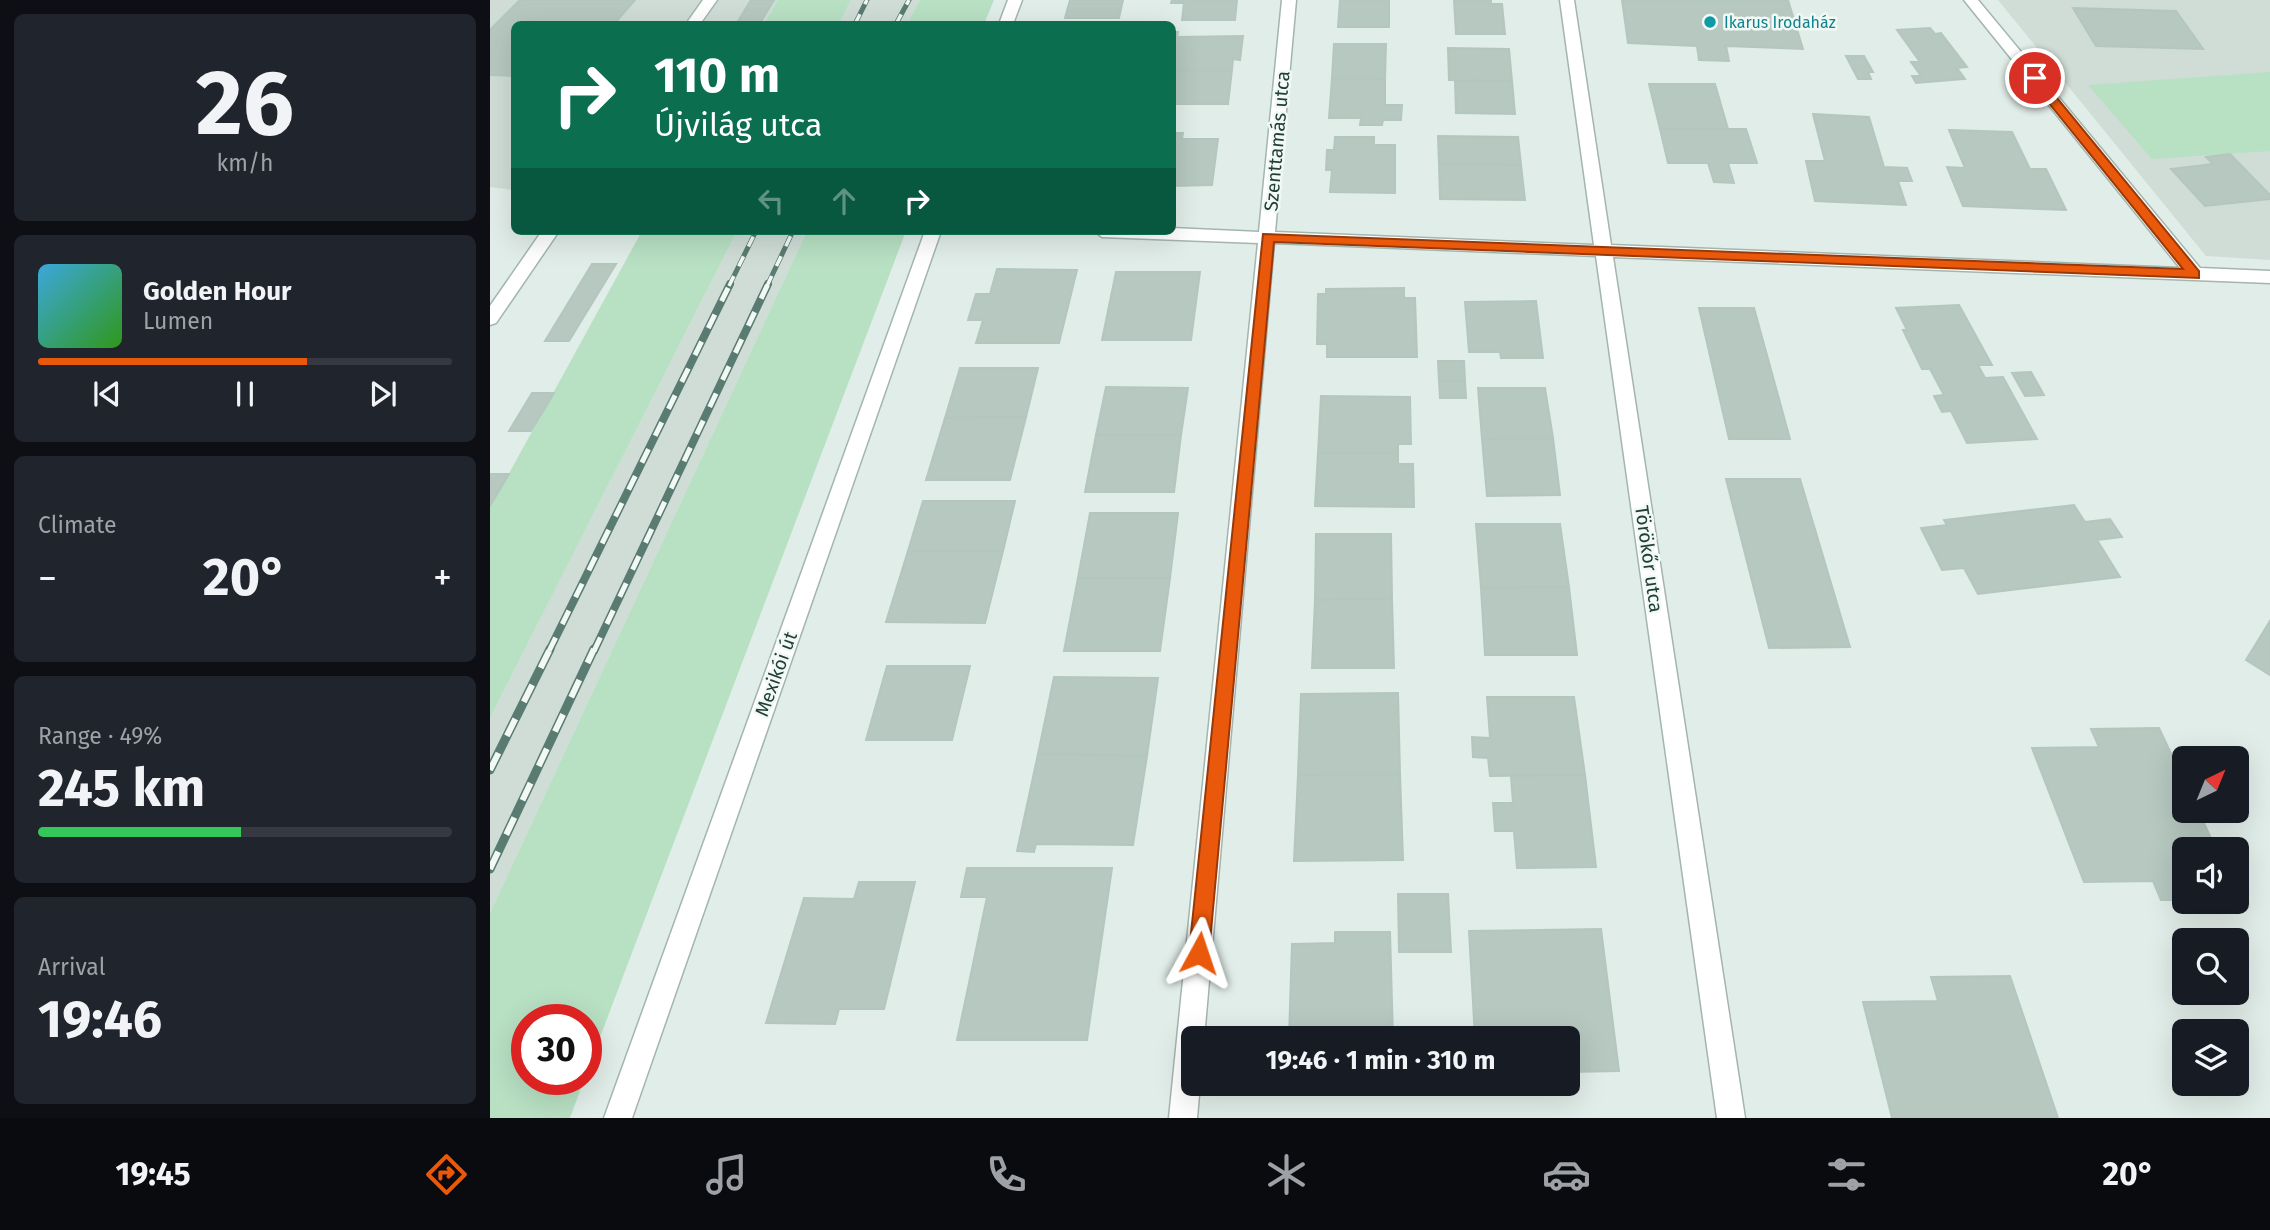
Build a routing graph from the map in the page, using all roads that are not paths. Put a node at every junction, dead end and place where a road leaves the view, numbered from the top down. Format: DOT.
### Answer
graph roads {
  1 [pos="710,0"];
  2 [pos="1015,0"];
  3 [pos="1289,0"];
  4 [pos="1567,0"];
  5 [pos="1971,0"];
  6 [pos="695,21"];
  7 [pos="1007,21"];
  8 [pos="1176,234"];
  9 [pos="548,235"];
  10 [pos="932,235"];
  11 [pos="1268,237"];
  12 [pos="1604,252"];
  13 [pos="2194,274"];
  14 [pos="2270,277"];
  15 [pos="490,319"];
  16 [pos="618,1118"];
  17 [pos="1183,1118"];
  18 [pos="1731,1118"];
  1 -- 6 [label="street"];
  2 -- 7 [label="street"];
  3 -- 11 [label="street, Szenttamás utca"];
  4 -- 12 [label="street, Törökőr utca"];
  5 -- 13 [label="street"];
  8 -- 11 [label="street"];
  9 -- 15 [label="street"];
  10 -- 16 [label="street, Mexikói út"];
  11 -- 12 [label="street"];
  11 -- 17 [label="street, Szenttamás utca"];
  12 -- 13 [label="street"];
  12 -- 18 [label="street, Törökőr utca"];
  13 -- 14 [label="street"];
}
